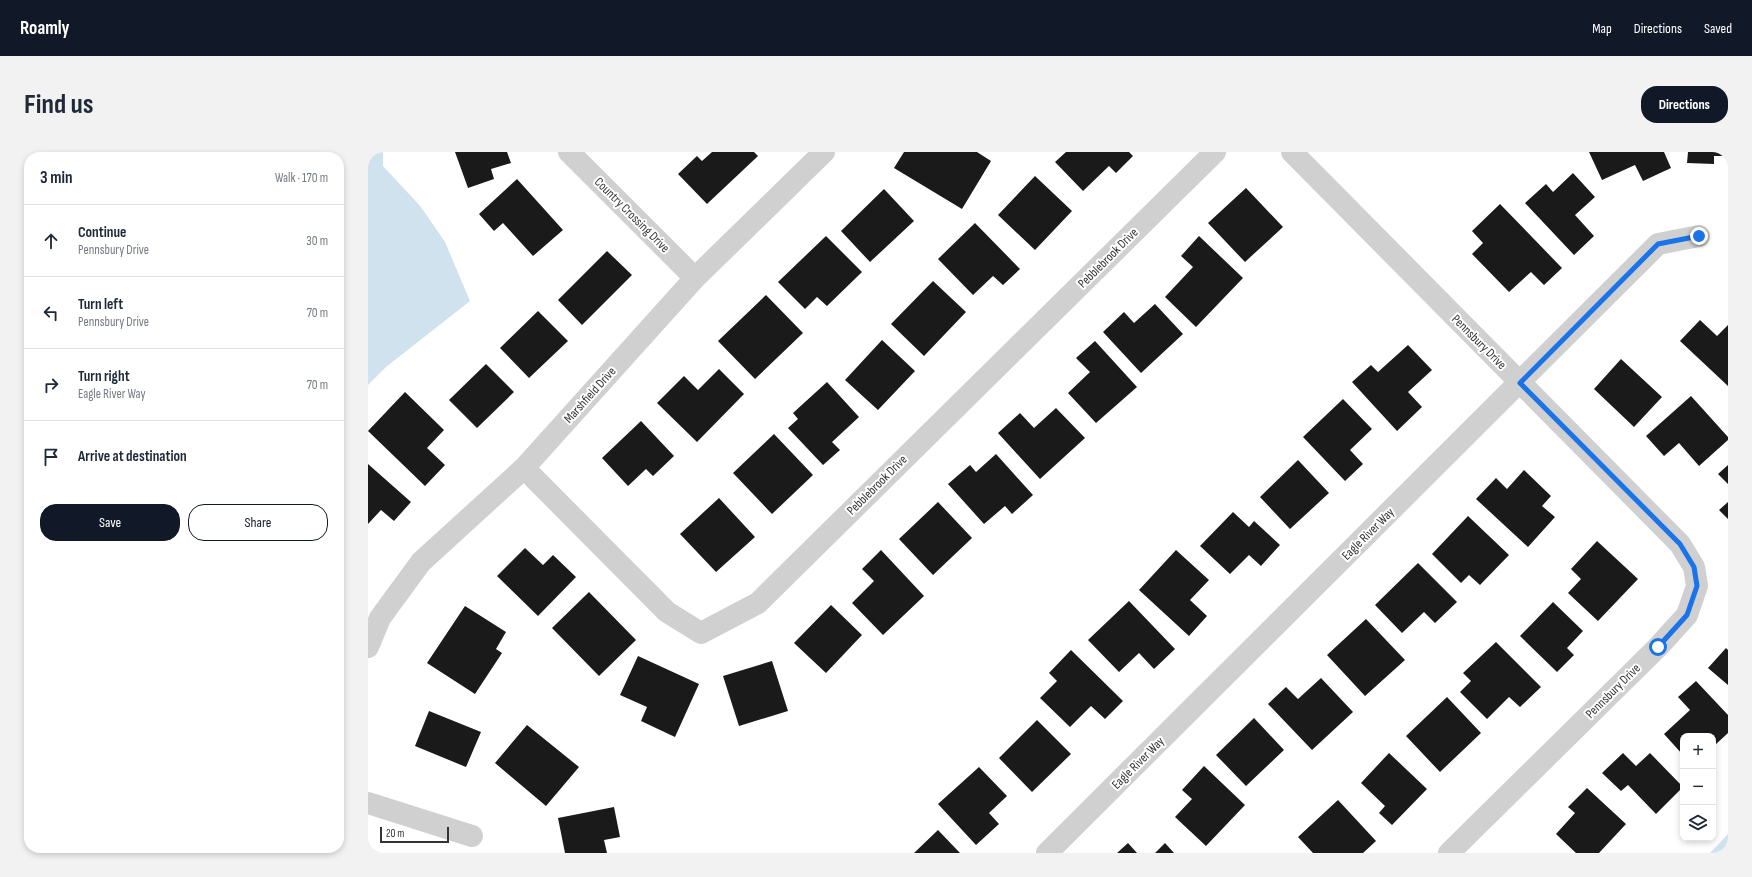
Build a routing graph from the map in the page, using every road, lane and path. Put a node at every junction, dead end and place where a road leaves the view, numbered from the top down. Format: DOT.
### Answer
graph roads {
  1 [pos="569,152"];
  2 [pos="824,152"];
  3 [pos="1215,152"];
  4 [pos="1292,152"];
  5 [pos="1699,236"];
  6 [pos="696,278"];
  7 [pos="1520,383"];
  8 [pos="524,468"];
  9 [pos="368,647"];
  10 [pos="368,803"];
  11 [pos="472,836"];
  12 [pos="1047,853"];
  13 [pos="1449,853"];
  1 -- 6 [label="street, Country Crossing Drive"];
  2 -- 6 [label="street, Marshfield Drive"];
  3 -- 8 [label="street, Pebblebrook Drive"];
  4 -- 7 [label="street, Pennsbury Drive"];
  5 -- 7 [label="street, Eagle River Way"];
  6 -- 8 [label="street, Marshfield Drive"];
  7 -- 12 [label="street, Eagle River Way"];
  7 -- 13 [label="street, Pennsbury Drive"];
  8 -- 9 [label="street, Marshfield Drive"];
  10 -- 11 [label="street"];
}
